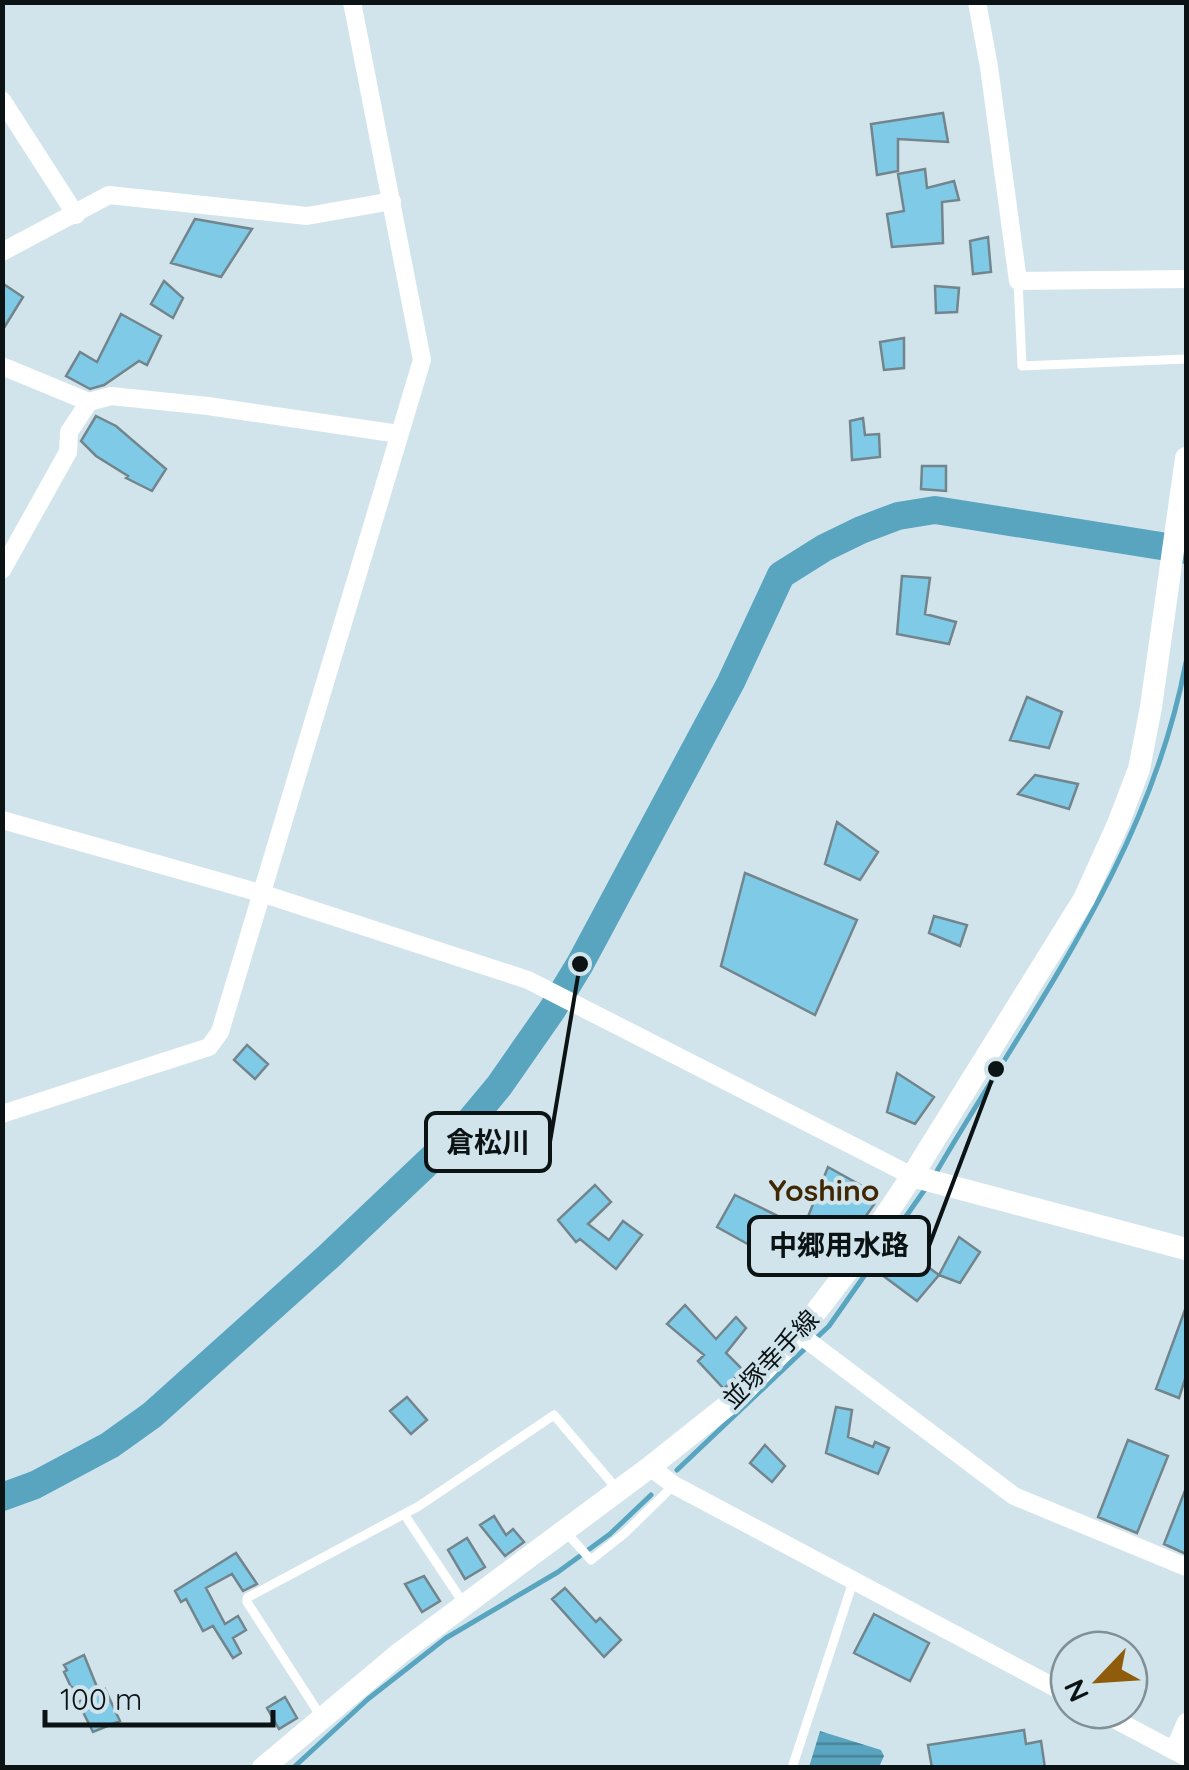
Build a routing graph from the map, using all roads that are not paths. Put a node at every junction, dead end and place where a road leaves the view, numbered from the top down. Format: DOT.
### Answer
graph roads {
  1 [pos="352,2"];
  2 [pos="977,2"];
  3 [pos="2,100"];
  4 [pos="392,202"];
  5 [pos="76,215"];
  6 [pos="2,252"];
  7 [pos="1186,280"];
  8 [pos="1018,281"];
  9 [pos="1186,359"];
  10 [pos="2,366"];
  11 [pos="89,402"];
  12 [pos="398,434"];
  13 [pos="1186,458"];
  14 [pos="2,570"];
  15 [pos="2,820"];
  16 [pos="264,894"];
  17 [pos="2,1114"];
  18 [pos="912,1176"];
  19 [pos="1186,1249"];
  20 [pos="799,1334"];
  21 [pos="650,1468"];
  22 [pos="674,1485"];
  23 [pos="618,1490"];
  24 [pos="404,1514"];
  25 [pos="564,1530"];
  26 [pos="1186,1567"];
  27 [pos="853,1582"];
  28 [pos="464,1604"];
  29 [pos="1049,1685"];
  30 [pos="322,1717"];
  31 [pos="1186,1722"];
  32 [pos="1135,1730"];
  33 [pos="294,1740"];
  34 [pos="1180,1754"];
  35 [pos="262,1768"];
  36 [pos="277,1768"];
  37 [pos="792,1768"];
  1 -- 4 [label="street"];
  2 -- 8 [label="street"];
  3 -- 5 [label="street"];
  4 -- 5 [label="street"];
  4 -- 12 [label="street"];
  5 -- 6 [label="street"];
  7 -- 8 [label="street"];
  8 -- 9 [label="lane"];
  10 -- 11 [label="street"];
  11 -- 12 [label="street"];
  11 -- 14 [label="street"];
  12 -- 16 [label="street"];
  13 -- 18 [label="main road, 並塚幸手線"];
  15 -- 16 [label="street"];
  16 -- 17 [label="street"];
  16 -- 18 [label="street"];
  18 -- 19 [label="main road"];
  18 -- 20 [label="main road, 並塚幸手線"];
  20 -- 21 [label="main road, 並塚幸手線"];
  20 -- 26 [label="street"];
  21 -- 22 [label="street"];
  21 -- 23 [label="main road, 並塚幸手線"];
  22 -- 25 [label="lane"];
  22 -- 27 [label="street"];
  23 -- 24 [label="lane"];
  23 -- 25 [label="main road, 並塚幸手線"];
  24 -- 28 [label="lane"];
  24 -- 30 [label="lane"];
  25 -- 28 [label="main road, 並塚幸手線"];
  27 -- 29 [label="street"];
  27 -- 37 [label="lane"];
  28 -- 30 [label="main road, 並塚幸手線"];
  30 -- 33 [label="main road, 並塚幸手線"];
  31 -- 34 [label="street"];
  32 -- 34 [label="street"];
  33 -- 35 [label="main road, 並塚幸手線"];
  33 -- 36 [label="lane"];
}
